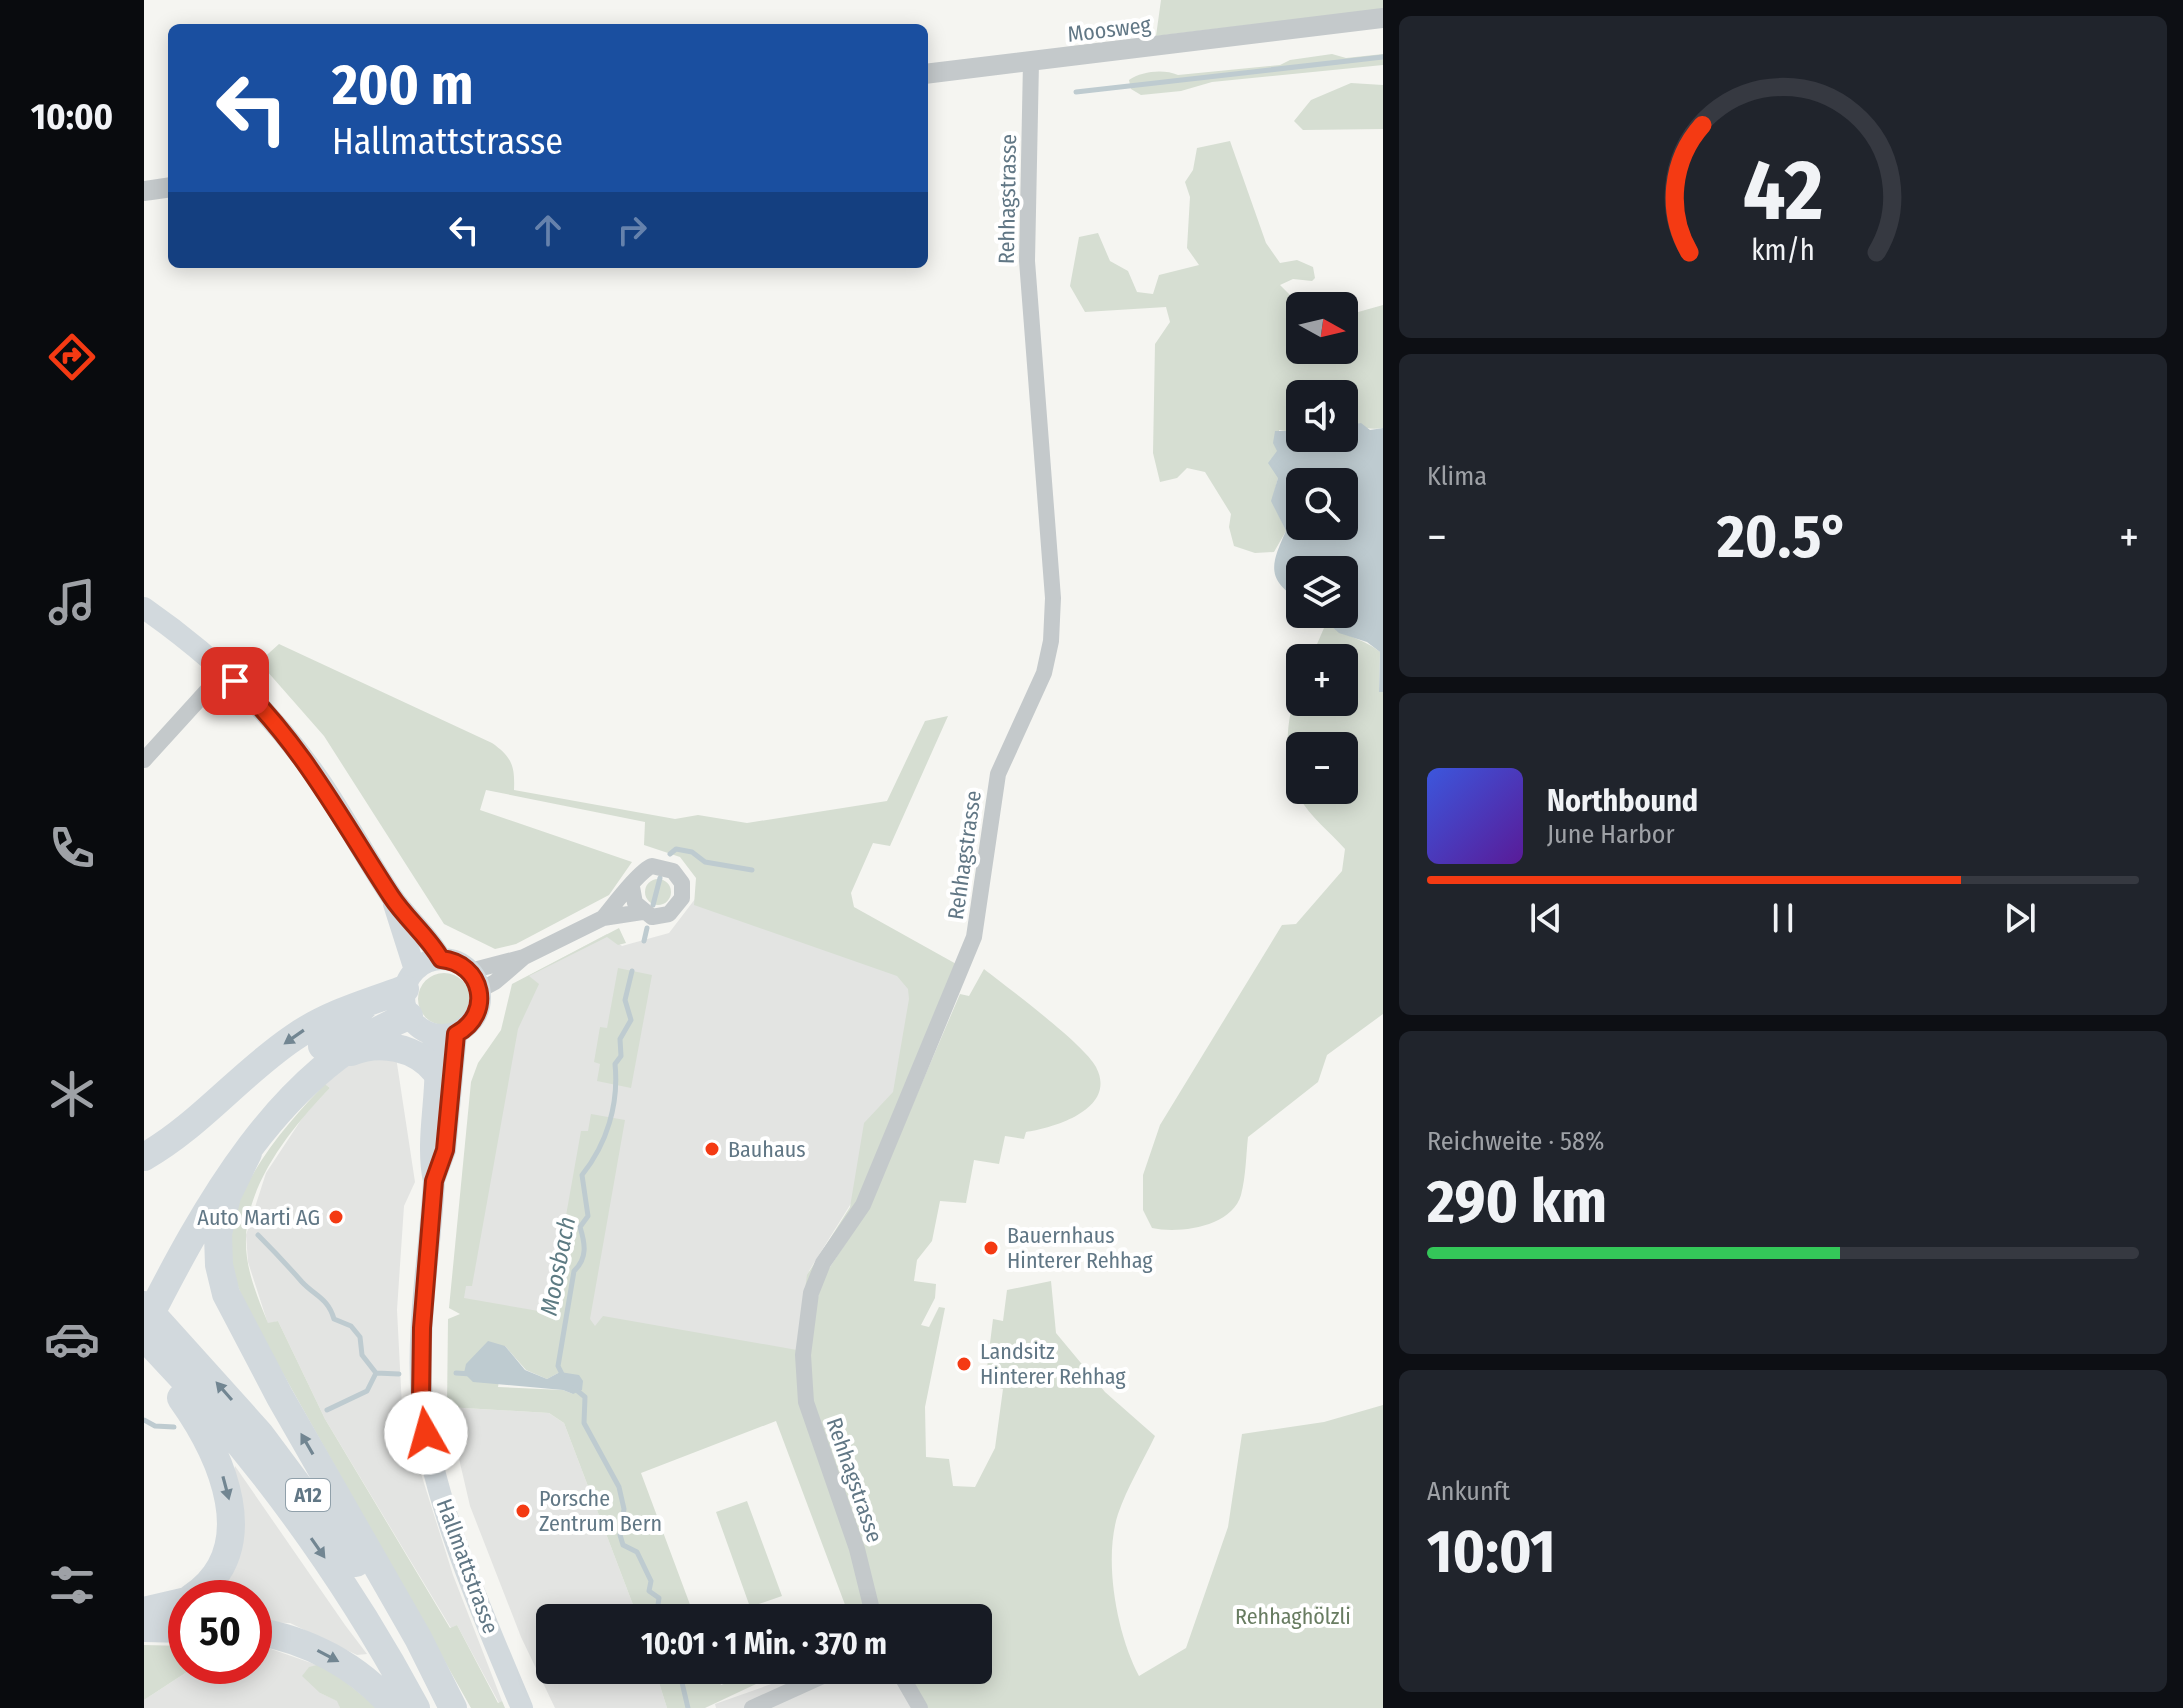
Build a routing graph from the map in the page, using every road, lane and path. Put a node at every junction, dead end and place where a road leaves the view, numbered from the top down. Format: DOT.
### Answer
graph roads {
  1 [pos="1383,18"];
  2 [pos="1031,62"];
  3 [pos="928,74"];
  4 [pos="168,188"];
  5 [pos="144,191"];
  6 [pos="144,608"];
  7 [pos="224,672"];
  8 [pos="144,760"];
  9 [pos="632,887"];
  10 [pos="393,899"];
  11 [pos="642,912"];
  12 [pos="603,918"];
  13 [pos="441,959"];
  14 [pos="475,980"];
  15 [pos="410,992"];
  16 [pos="365,1005"];
  17 [pos="456,1034"];
  18 [pos="432,1035"];
  19 [pos="339,1057"];
  20 [pos="436,1072"];
  21 [pos="248,1153"];
  22 [pos="144,1157"];
  23 [pos="434,1181"];
  24 [pos="155,1285"];
  25 [pos="144,1305"];
  26 [pos="144,1327"];
  27 [pos="144,1337"];
  28 [pos="144,1350"];
  29 [pos="211,1580"];
  30 [pos="871,1604"];
  31 [pos="168,1607"];
  32 [pos="144,1611"];
  33 [pos="144,1628"];
  34 [pos="168,1629"];
  35 [pos="272,1635"];
  36 [pos="805,1684"];
  37 [pos="906,1684"];
  38 [pos="394,1708"];
  39 [pos="416,1708"];
  40 [pos="442,1708"];
  41 [pos="453,1708"];
  42 [pos="522,1708"];
  43 [pos="752,1708"];
  44 [pos="920,1708"];
  1 -- 2 [label="street, Moosweg"];
  2 -- 3 [label="street, Moosweg"];
  2 -- 30 [label="street, Rehhagstrasse"];
  4 -- 5 [label="street"];
  6 -- 7 [label="main road"];
  7 -- 8 [label="street"];
  7 -- 10 [label="main road"];
  9 -- 11 [label="street"];
  9 -- 11 [label="street"];
  9 -- 12 [label="street"];
  10 -- 13 [label="main road"];
  10 -- 15 [label="main road"];
  11 -- 12 [label="street"];
  12 -- 14 [label="street"];
  13 -- 14 [label="main road"];
  13 -- 15 [label="main road"];
  14 -- 17 [label="main road"];
  15 -- 16 [label="highway"];
  15 -- 18 [label="main road"];
  15 -- 19 [label="highway"];
  16 -- 22 [label="highway, one-way"];
  16 -- 24 [label="highway"];
  17 -- 18 [label="main road"];
  17 -- 23 [label="main road, Hallmattstrasse"];
  18 -- 20 [label="main road, Hallmattstrasse"];
  19 -- 20 [label="highway"];
  19 -- 21 [label="highway"];
  20 -- 23 [label="main road, Hallmattstrasse"];
  21 -- 24 [label="highway"];
  41 -- 21 [label="highway, one-way"];
  23 -- 42 [label="main road, Hallmattstrasse"];
  24 -- 26 [label="highway"];
  40 -- 25 [label="highway, A12, one-way"];
  27 -- 39 [label="highway, A12, one-way"];
  28 -- 29 [label="highway, one-way"];
  31 -- 32 [label="highway"];
  33 -- 34 [label="highway"];
  35 -- 38 [label="highway, one-way"];
  36 -- 43 [label="street"];
  37 -- 44 [label="street"];
}
